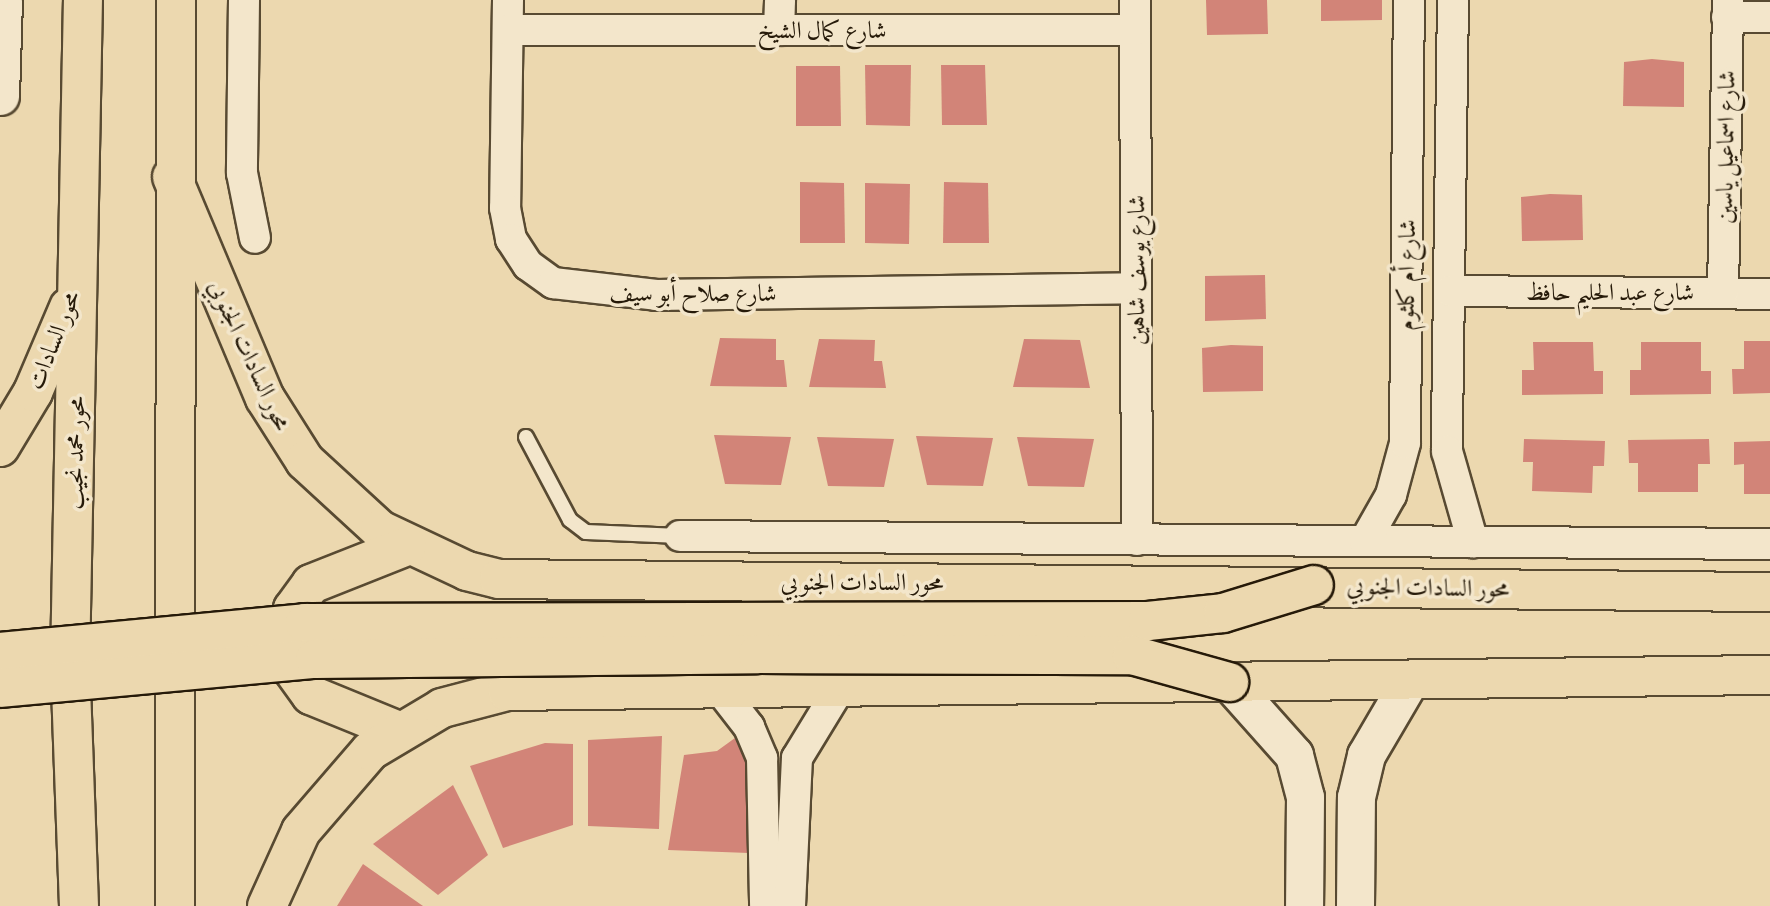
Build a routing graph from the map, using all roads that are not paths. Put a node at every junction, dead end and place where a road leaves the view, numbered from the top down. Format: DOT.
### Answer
graph roads {
  1 [pos="4,0"];
  2 [pos="83,0"];
  3 [pos="176,0"];
  4 [pos="244,0"];
  5 [pos="508,0"];
  6 [pos="780,0"];
  7 [pos="1135,0"];
  8 [pos="1409,0"];
  9 [pos="1453,0"];
  10 [pos="1727,8"];
  11 [pos="1770,17"];
  12 [pos="508,30"];
  13 [pos="779,30"];
  14 [pos="1135,30"];
  15 [pos="0,96"];
  16 [pos="172,177"];
  17 [pos="255,238"];
  18 [pos="80,268"];
  19 [pos="1136,288"];
  20 [pos="1450,291"];
  21 [pos="1723,293"];
  22 [pos="1770,294"];
  23 [pos="527,437"];
  24 [pos="0,447"];
  25 [pos="680,537"];
  26 [pos="1137,540"];
  27 [pos="1365,541"];
  28 [pos="1473,542"];
  29 [pos="1770,544"];
  30 [pos="407,547"];
  31 [pos="1314,585"];
  32 [pos="1770,592"];
  33 [pos="0,652"];
  34 [pos="1770,675"];
  35 [pos="1410,680"];
  36 [pos="1229,682"];
  37 [pos="841,686"];
  38 [pos="718,687"];
  39 [pos="0,688"];
  40 [pos="399,731"];
  41 [pos="79,906"];
  42 [pos="175,906"];
  43 [pos="267,906"];
  44 [pos="765,906"];
  45 [pos="790,906"];
  46 [pos="1304,906"];
  47 [pos="1355,906"];
  1 -- 15 [label="street"];
  2 -- 18 [label="main road, محور محمد نجيب"];
  3 -- 16 [label="main road"];
  4 -- 17 [label="street"];
  5 -- 12 [label="street, شارع صلاح أبو سيف"];
  6 -- 13 [label="street"];
  7 -- 14 [label="street, شارع يوسف شاهين"];
  8 -- 27 [label="street, شارع أم كلثوم"];
  9 -- 20 [label="street, شارع أم كلثوم"];
  10 -- 11 [label="street"];
  10 -- 21 [label="street, شارع اسماعيل ياسين"];
  12 -- 13 [label="street, شارع كمال الشيخ"];
  12 -- 19 [label="street, شارع صلاح أبو سيف"];
  13 -- 14 [label="street, شارع كمال الشيخ"];
  14 -- 19 [label="street, شارع يوسف شاهين"];
  16 -- 30 [label="main road, محور السادات الجنوبي"];
  16 -- 42 [label="main road"];
  18 -- 24 [label="main road, محور السادات"];
  18 -- 41 [label="main road, محور محمد نجيب"];
  19 -- 26 [label="street, شارع يوسف شاهين"];
  20 -- 21 [label="street, شارع عبد الحليم حافظ"];
  20 -- 28 [label="street, شارع أم كلثوم"];
  21 -- 22 [label="street, شارع عبد الحليم حافظ"];
  23 -- 25 [label="lane"];
  25 -- 26 [label="street"];
  26 -- 27 [label="street"];
  27 -- 28 [label="street"];
  28 -- 29 [label="street"];
  30 -- 31 [label="main road, محور السادات الجنوبي"];
  30 -- 40 [label="main road"];
  31 -- 32 [label="main road, محور السادات الجنوبي"];
  31 -- 33 [label="main road, bridge"];
  34 -- 35 [label="main road"];
  35 -- 36 [label="main road"];
  35 -- 47 [label="street"];
  36 -- 37 [label="main road"];
  36 -- 39 [label="main road, bridge"];
  36 -- 46 [label="street"];
  37 -- 38 [label="main road"];
  37 -- 45 [label="street"];
  38 -- 40 [label="main road"];
  38 -- 44 [label="street"];
  40 -- 43 [label="main road"];
}
